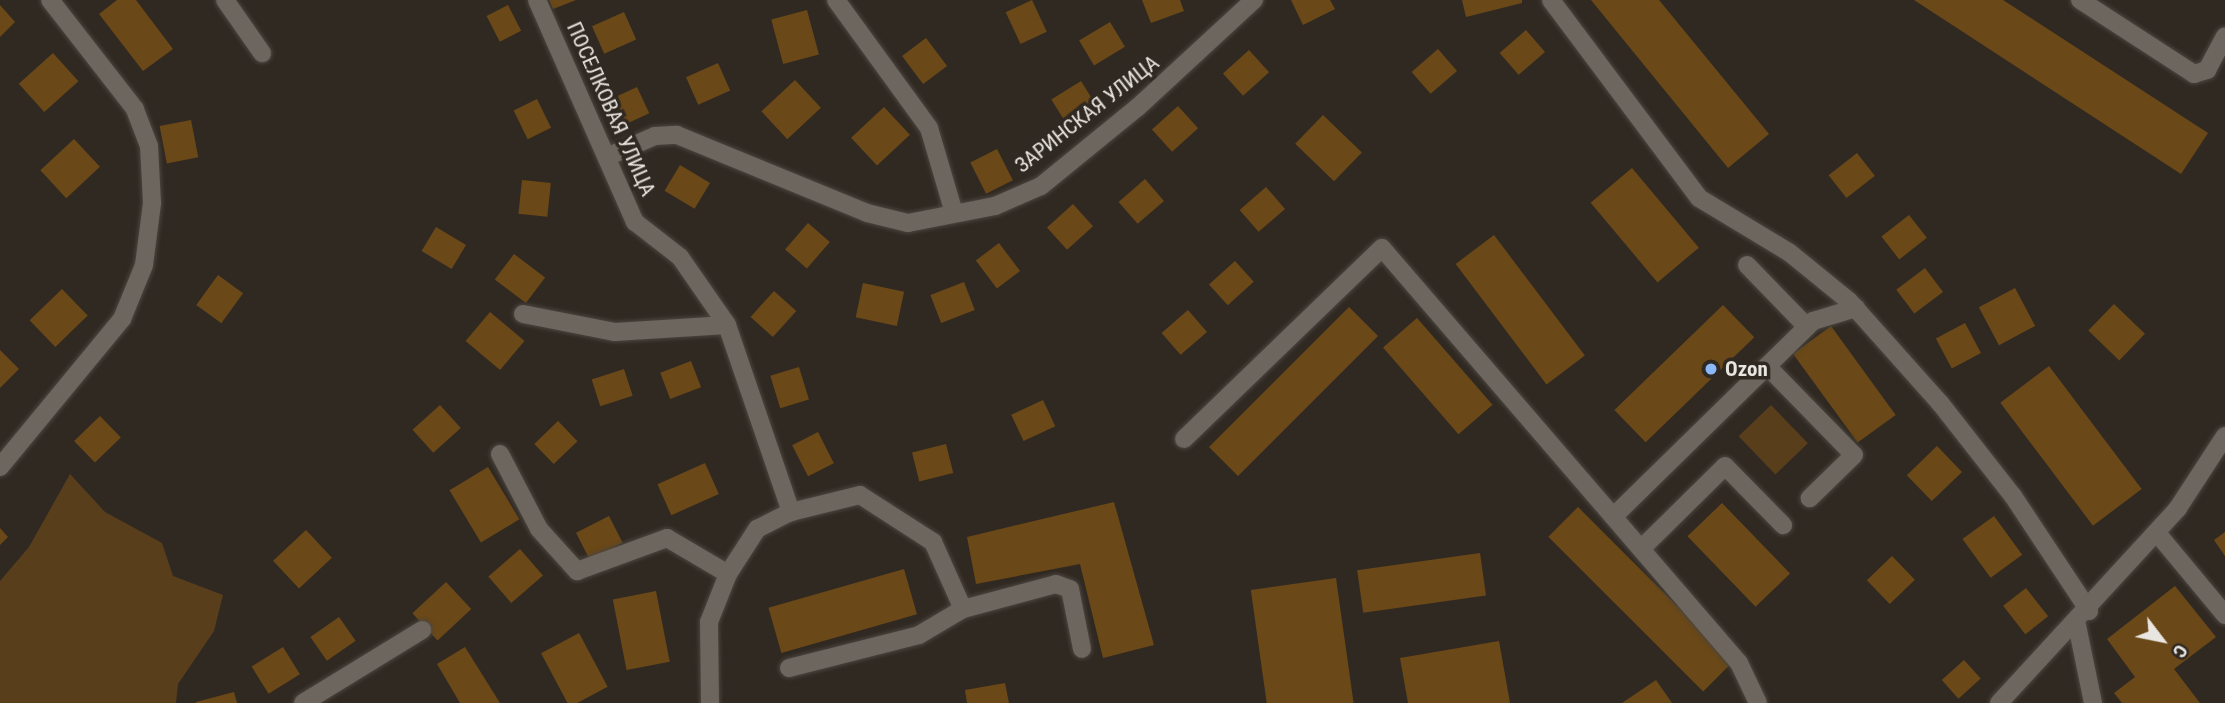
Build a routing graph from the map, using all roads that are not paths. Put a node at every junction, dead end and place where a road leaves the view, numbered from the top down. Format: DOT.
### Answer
graph roads {
  1 [pos="50,0"];
  2 [pos="225,0"];
  3 [pos="537,0"];
  4 [pos="836,0"];
  5 [pos="1254,0"];
  6 [pos="1551,0"];
  7 [pos="2080,0"];
  8 [pos="2225,36"];
  9 [pos="262,53"];
  10 [pos="609,156"];
  11 [pos="954,213"];
  12 [pos="1747,265"];
  13 [pos="1856,308"];
  14 [pos="523,314"];
  15 [pos="727,325"];
  16 [pos="1807,327"];
  17 [pos="1767,366"];
  18 [pos="2225,436"];
  19 [pos="1184,439"];
  20 [pos="500,454"];
  21 [pos="0,467"];
  22 [pos="1810,498"];
  23 [pos="791,512"];
  24 [pos="1614,516"];
  25 [pos="1783,525"];
  26 [pos="2157,533"];
  27 [pos="1643,547"];
  28 [pos="728,574"];
  29 [pos="963,609"];
  30 [pos="2089,611"];
  31 [pos="2225,615"];
  32 [pos="2077,625"];
  33 [pos="422,630"];
  34 [pos="1082,649"];
  35 [pos="789,668"];
  36 [pos="303,703"];
  37 [pos="710,703"];
  38 [pos="1758,703"];
  39 [pos="1999,703"];
  40 [pos="2093,703"];
  1 -- 21 [label="street"];
  2 -- 9 [label="street"];
  3 -- 10 [label="street, ПОСЕЛКОВАЯ УЛИЦА"];
  4 -- 11 [label="street"];
  5 -- 11 [label="street, ЗАРИНСКАЯ УЛИЦА"];
  6 -- 13 [label="street"];
  7 -- 8 [label="street"];
  10 -- 11 [label="street, ЗАРИНСКАЯ УЛИЦА"];
  10 -- 15 [label="street, ПОСЕЛКОВАЯ УЛИЦА"];
  12 -- 16 [label="street"];
  13 -- 16 [label="street"];
  13 -- 30 [label="street"];
  14 -- 15 [label="street"];
  15 -- 23 [label="street, ПОСЕЛКОВАЯ УЛИЦА"];
  16 -- 17 [label="street"];
  17 -- 22 [label="street"];
  17 -- 24 [label="street"];
  18 -- 26 [label="street"];
  19 -- 24 [label="street"];
  20 -- 28 [label="street"];
  23 -- 28 [label="street"];
  23 -- 29 [label="street"];
  24 -- 27 [label="street"];
  25 -- 27 [label="street"];
  26 -- 30 [label="street"];
  26 -- 31 [label="street"];
  27 -- 38 [label="street"];
  28 -- 37 [label="street"];
  29 -- 34 [label="street"];
  29 -- 35 [label="street"];
  30 -- 32 [label="street"];
  32 -- 39 [label="street"];
  32 -- 40 [label="street"];
  33 -- 36 [label="street"];
}
